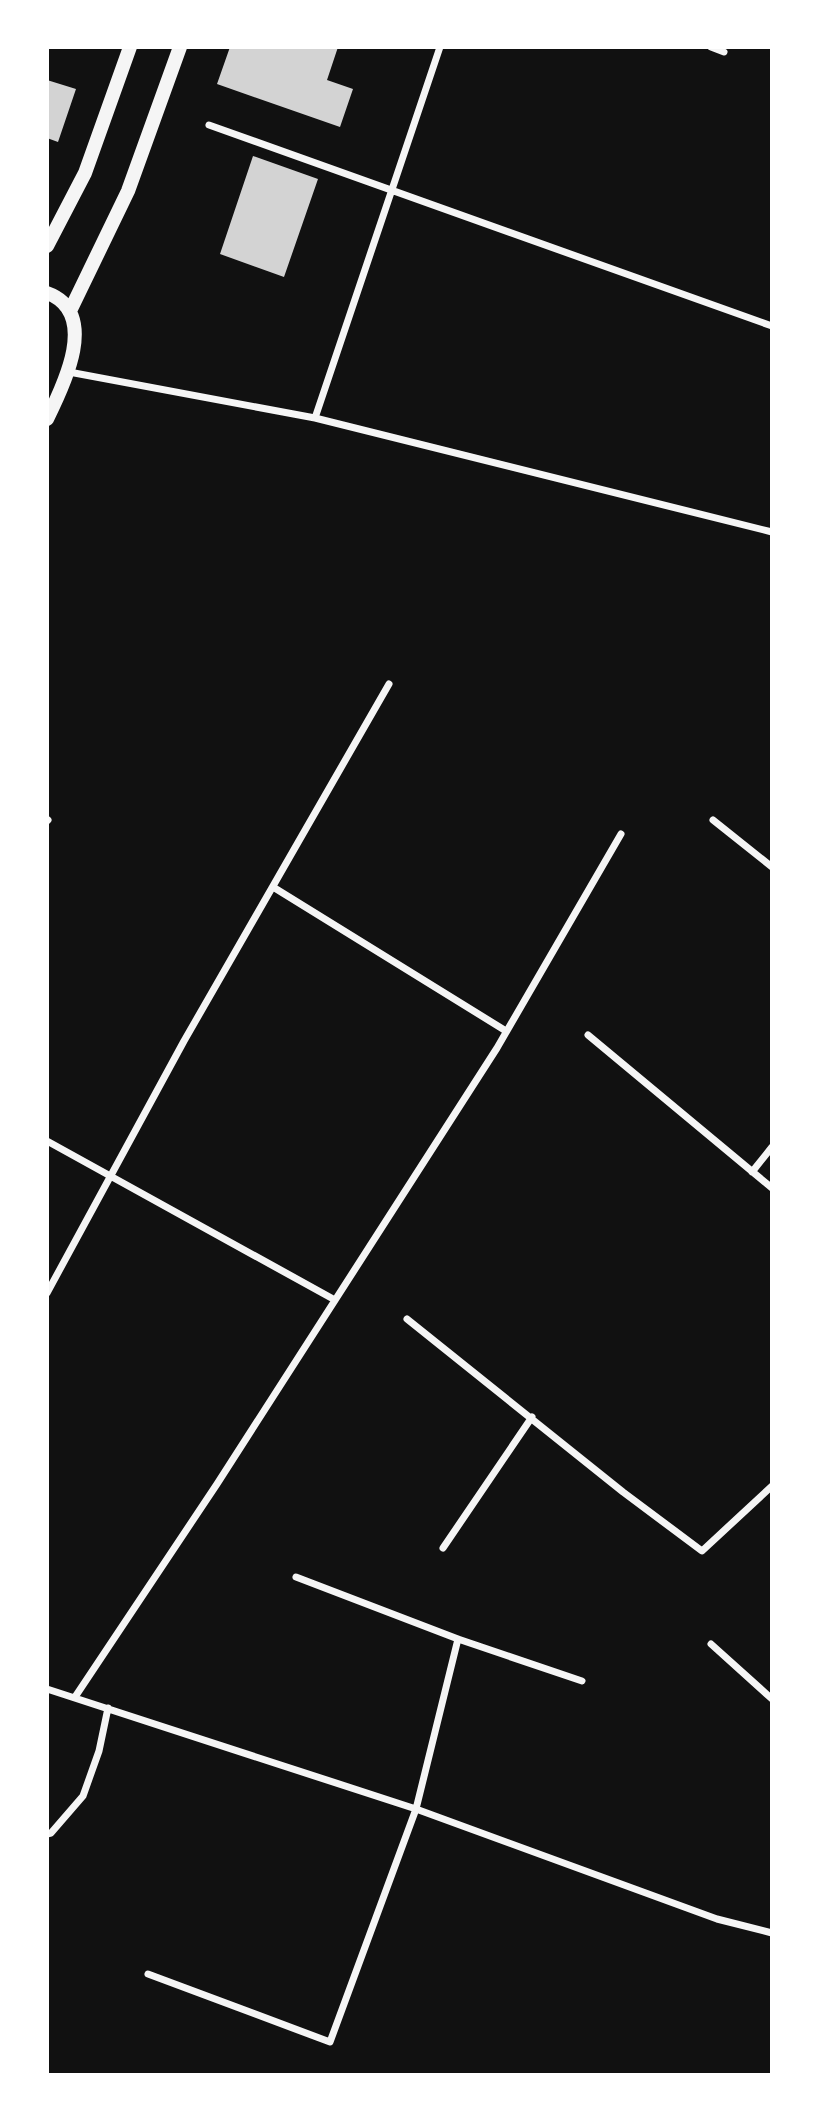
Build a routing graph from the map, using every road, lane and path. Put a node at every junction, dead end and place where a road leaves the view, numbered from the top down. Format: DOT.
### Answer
graph roads {
  1 [pos="180,47"];
  2 [pos="440,47"];
  3 [pos="711,47"];
  4 [pos="126,48"];
  5 [pos="724,52"];
  6 [pos="209,125"];
  7 [pos="392,190"];
  8 [pos="47,246"];
  9 [pos="47,293"];
  10 [pos="70,311"];
  11 [pos="772,326"];
  12 [pos="69,372"];
  13 [pos="315,418"];
  14 [pos="47,419"];
  15 [pos="772,531"];
  16 [pos="389,684"];
  17 [pos="713,820"];
  18 [pos="621,834"];
  19 [pos="772,867"];
  20 [pos="273,887"];
  21 [pos="506,1031"];
  22 [pos="588,1035"];
  23 [pos="47,1141"];
  24 [pos="772,1147"];
  25 [pos="752,1172"];
  26 [pos="110,1177"];
  27 [pos="772,1188"];
  28 [pos="47,1293"];
  29 [pos="335,1300"];
  30 [pos="407,1319"];
  31 [pos="532,1417"];
  32 [pos="772,1486"];
  33 [pos="443,1548"];
  34 [pos="296,1577"];
  35 [pos="458,1639"];
  36 [pos="711,1644"];
  37 [pos="582,1681"];
  38 [pos="47,1689"];
  39 [pos="75,1697"];
  40 [pos="772,1699"];
  41 [pos="108,1708"];
  42 [pos="416,1809"];
  43 [pos="47,1834"];
  44 [pos="772,1933"];
  45 [pos="148,1974"];
  1 -- 10 [label="main road"];
  2 -- 7 [label="street"];
  3 -- 5 [label="street"];
  4 -- 8 [label="main road"];
  6 -- 7 [label="street"];
  7 -- 11 [label="street"];
  7 -- 13 [label="street"];
  9 -- 10 [label="main road"];
  10 -- 12 [label="main road"];
  12 -- 13 [label="street"];
  12 -- 14 [label="main road"];
  13 -- 15 [label="street"];
  16 -- 20 [label="street"];
  17 -- 19 [label="street"];
  18 -- 21 [label="street"];
  20 -- 21 [label="street"];
  20 -- 26 [label="street"];
  21 -- 29 [label="street"];
  22 -- 25 [label="street"];
  23 -- 26 [label="street"];
  24 -- 25 [label="street"];
  25 -- 27 [label="street"];
  26 -- 28 [label="street"];
  26 -- 29 [label="street"];
  29 -- 39 [label="street"];
  30 -- 31 [label="street"];
  31 -- 32 [label="street"];
  31 -- 33 [label="street"];
  34 -- 35 [label="street"];
  35 -- 37 [label="street"];
  35 -- 42 [label="street"];
  36 -- 40 [label="street"];
  38 -- 39 [label="street"];
  39 -- 41 [label="street"];
  41 -- 42 [label="street"];
  41 -- 43 [label="street"];
  42 -- 44 [label="street"];
  42 -- 45 [label="street"];
}
